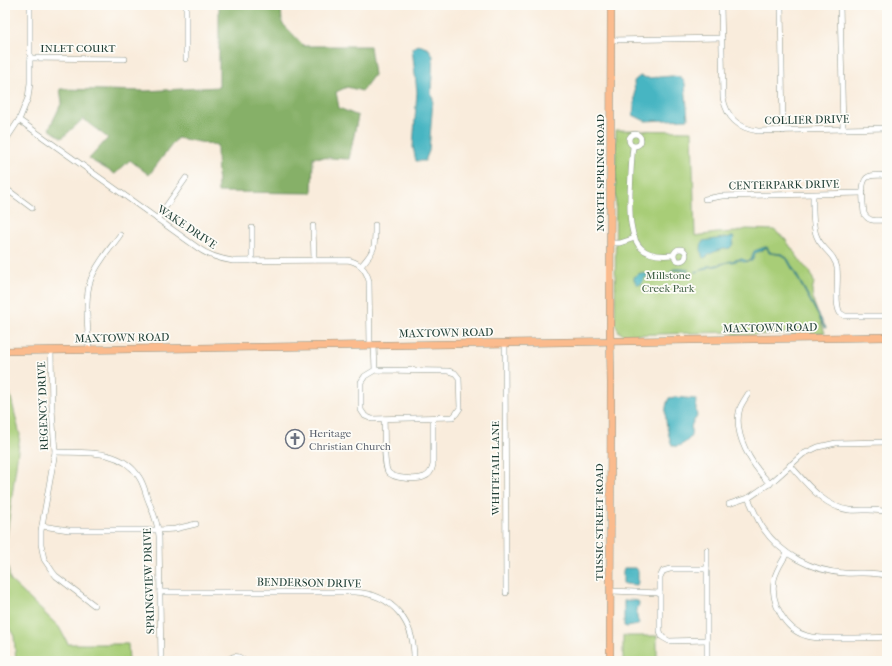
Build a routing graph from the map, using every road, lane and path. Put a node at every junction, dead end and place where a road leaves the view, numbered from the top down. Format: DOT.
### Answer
graph roads {
  1 [pos="30,5"];
  2 [pos="186,5"];
  3 [pos="611,5"];
  4 [pos="721,5"];
  5 [pos="781,5"];
  6 [pos="840,5"];
  7 [pos="722,38"];
  8 [pos="611,40"];
  9 [pos="30,58"];
  10 [pos="125,59"];
  11 [pos="186,59"];
  12 [pos="19,120"];
  13 [pos="887,128"];
  14 [pos="843,129"];
  15 [pos="784,131"];
  16 [pos="5,141"];
  17 [pos="633,147"];
  18 [pos="887,175"];
  19 [pos="186,178"];
  20 [pos="5,188"];
  21 [pos="863,193"];
  22 [pos="813,194"];
  23 [pos="705,199"];
  24 [pos="32,208"];
  25 [pos="157,219"];
  26 [pos="887,220"];
  27 [pos="375,225"];
  28 [pos="313,226"];
  29 [pos="252,228"];
  30 [pos="120,235"];
  31 [pos="635,238"];
  32 [pos="610,243"];
  33 [pos="673,255"];
  34 [pos="314,260"];
  35 [pos="252,261"];
  36 [pos="361,266"];
  37 [pos="887,316"];
  38 [pos="887,337"];
  39 [pos="610,341"];
  40 [pos="505,343"];
  41 [pos="372,345"];
  42 [pos="51,350"];
  43 [pos="89,350"];
  44 [pos="5,351"];
  45 [pos="375,370"];
  46 [pos="610,383"];
  47 [pos="748,394"];
  48 [pos="433,418"];
  49 [pos="384,419"];
  50 [pos="887,442"];
  51 [pos="55,452"];
  52 [pos="790,465"];
  53 [pos="770,484"];
  54 [pos="748,498"];
  55 [pos="729,504"];
  56 [pos="887,512"];
  57 [pos="196,524"];
  58 [pos="42,526"];
  59 [pos="159,530"];
  60 [pos="707,550"];
  61 [pos="787,553"];
  62 [pos="707,570"];
  63 [pos="887,576"];
  64 [pos="610,591"];
  65 [pos="160,592"];
  66 [pos="506,593"];
  67 [pos="660,593"];
  68 [pos="94,605"];
  69 [pos="887,637"];
  70 [pos="707,640"];
  71 [pos="707,660"];
  72 [pos="161,661"];
  73 [pos="228,661"];
  74 [pos="244,661"];
  75 [pos="414,661"];
  76 [pos="610,661"];
  1 -- 9 [label="street"];
  2 -- 11 [label="street"];
  3 -- 8 [label="main road, NORTH SPRING ROAD"];
  4 -- 7 [label="street"];
  5 -- 15 [label="street"];
  6 -- 14 [label="street"];
  7 -- 8 [label="street"];
  7 -- 15 [label="street, COLLIER DRIVE"];
  8 -- 32 [label="main road, NORTH SPRING ROAD"];
  9 -- 10 [label="street, INLET COURT"];
  9 -- 12 [label="street"];
  12 -- 16 [label="street"];
  12 -- 25 [label="street, WAKE DRIVE"];
  13 -- 14 [label="street, COLLIER DRIVE"];
  14 -- 15 [label="street, COLLIER DRIVE"];
  17 -- 31 [label="street"];
  18 -- 21 [label="street"];
  19 -- 25 [label="street"];
  20 -- 24 [label="street"];
  21 -- 22 [label="street, CENTERPARK DRIVE"];
  21 -- 26 [label="street"];
  22 -- 23 [label="street, CENTERPARK DRIVE"];
  22 -- 37 [label="street"];
  25 -- 35 [label="street, WAKE DRIVE"];
  27 -- 36 [label="street"];
  28 -- 34 [label="street"];
  29 -- 35 [label="street"];
  30 -- 43 [label="street"];
  31 -- 32 [label="street"];
  31 -- 33 [label="street"];
  32 -- 39 [label="main road, NORTH SPRING ROAD"];
  34 -- 35 [label="street, WAKE DRIVE"];
  34 -- 36 [label="street, WAKE DRIVE"];
  36 -- 41 [label="street"];
  38 -- 39 [label="main road, MAXTOWN ROAD"];
  39 -- 40 [label="main road, MAXTOWN ROAD"];
  39 -- 46 [label="main road, NORTH SPRING ROAD"];
  40 -- 41 [label="main road, MAXTOWN ROAD"];
  40 -- 66 [label="street, WHITETAIL LANE"];
  41 -- 43 [label="main road, MAXTOWN ROAD"];
  41 -- 45 [label="street"];
  42 -- 43 [label="main road, MAXTOWN ROAD"];
  42 -- 44 [label="main road, MAXTOWN ROAD"];
  42 -- 51 [label="street, REGENCY DRIVE"];
  45 -- 48 [label="street"];
  45 -- 49 [label="street"];
  46 -- 64 [label="main road, TUSSIC STREET ROAD"];
  47 -- 53 [label="street"];
  48 -- 49 [label="street"];
  48 -- 49 [label="street"];
  50 -- 52 [label="street"];
  51 -- 58 [label="street, REGENCY DRIVE"];
  51 -- 59 [label="street, SPRINGVIEW DRIVE"];
  52 -- 53 [label="street"];
  52 -- 56 [label="street"];
  53 -- 54 [label="street"];
  54 -- 55 [label="street"];
  54 -- 61 [label="street"];
  57 -- 59 [label="street"];
  58 -- 59 [label="street"];
  58 -- 68 [label="street, REGENCY DRIVE"];
  59 -- 65 [label="street, SPRINGVIEW DRIVE"];
  60 -- 62 [label="street"];
  61 -- 63 [label="street"];
  61 -- 69 [label="street"];
  62 -- 67 [label="street"];
  62 -- 70 [label="street"];
  64 -- 67 [label="street"];
  64 -- 76 [label="main road, TUSSIC STREET ROAD"];
  65 -- 72 [label="street, SPRINGVIEW DRIVE"];
  65 -- 75 [label="street, BENDERSON DRIVE"];
  67 -- 70 [label="street"];
  70 -- 71 [label="street"];
  73 -- 74 [label="street"];
}
